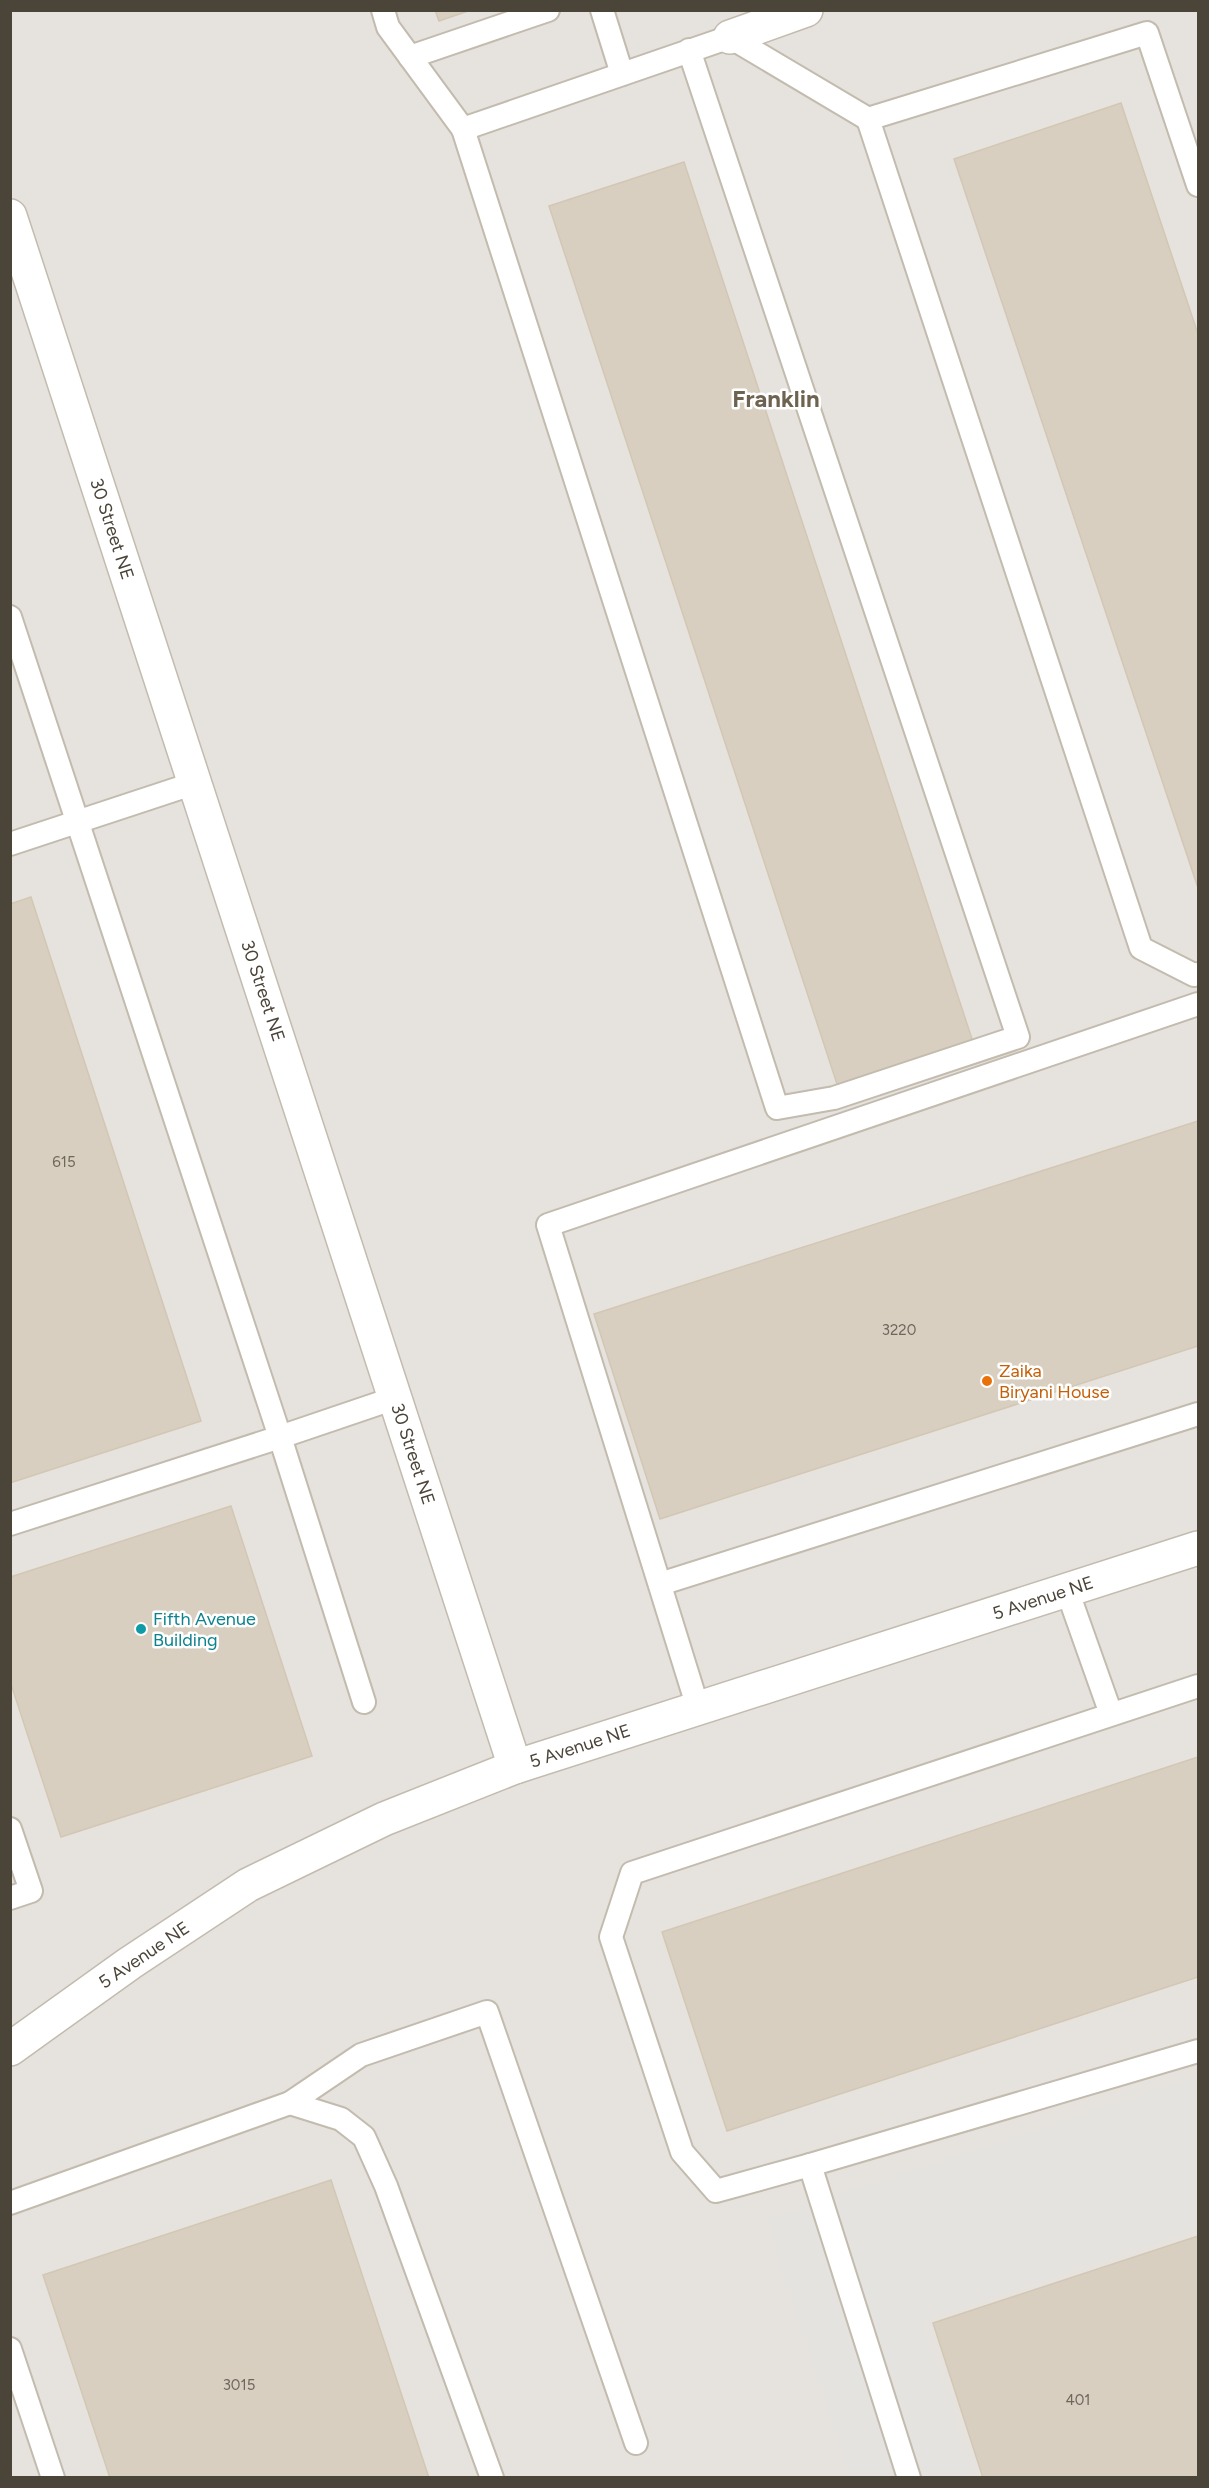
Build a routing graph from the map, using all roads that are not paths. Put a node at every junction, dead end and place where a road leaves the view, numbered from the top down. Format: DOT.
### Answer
graph roads {
  1 [pos="383,10"];
  2 [pos="548,10"];
  3 [pos="602,10"];
  4 [pos="806,10"];
  5 [pos="730,37"];
  6 [pos="689,51"];
  7 [pos="410,57"];
  8 [pos="622,74"];
  9 [pos="868,118"];
  10 [pos="464,129"];
  11 [pos="1198,185"];
  12 [pos="10,216"];
  13 [pos="10,617"];
  14 [pos="195,783"];
  15 [pos="77,820"];
  16 [pos="10,844"];
  17 [pos="1198,974"];
  18 [pos="1198,1004"];
  19 [pos="395,1398"];
  20 [pos="1198,1414"];
  21 [pos="280,1437"];
  22 [pos="10,1524"];
  23 [pos="1198,1548"];
  24 [pos="660,1584"];
  25 [pos="1066,1590"];
  26 [pos="1198,1686"];
  27 [pos="364,1702"];
  28 [pos="698,1708"];
  29 [pos="1111,1714"];
  30 [pos="515,1767"];
  31 [pos="10,1829"];
  32 [pos="10,1898"];
  33 [pos="10,2049"];
  34 [pos="1198,2051"];
  35 [pos="290,2103"];
  36 [pos="810,2165"];
  37 [pos="10,2203"];
  38 [pos="10,2349"];
  39 [pos="636,2443"];
  40 [pos="53,2478"];
  41 [pos="492,2478"];
  42 [pos="909,2478"];
  1 -- 7 [label="lane"];
  2 -- 7 [label="lane"];
  3 -- 8 [label="lane"];
  4 -- 5 [label="street"];
  5 -- 6 [label="lane"];
  5 -- 9 [label="lane"];
  6 -- 8 [label="lane"];
  6 -- 10 [label="lane"];
  7 -- 10 [label="lane"];
  8 -- 10 [label="lane"];
  9 -- 11 [label="lane"];
  9 -- 17 [label="lane"];
  12 -- 14 [label="street, 30 Street NE"];
  13 -- 15 [label="lane"];
  14 -- 15 [label="lane"];
  14 -- 19 [label="street, 30 Street NE"];
  15 -- 16 [label="lane"];
  15 -- 21 [label="lane"];
  18 -- 24 [label="lane"];
  19 -- 21 [label="lane"];
  19 -- 30 [label="street, 30 Street NE"];
  20 -- 24 [label="lane"];
  21 -- 22 [label="lane"];
  21 -- 27 [label="lane"];
  23 -- 25 [label="street, 5 Avenue NE"];
  24 -- 28 [label="lane"];
  25 -- 28 [label="street, 5 Avenue NE"];
  25 -- 29 [label="lane"];
  26 -- 29 [label="lane"];
  28 -- 30 [label="street, 5 Avenue NE"];
  29 -- 36 [label="lane"];
  30 -- 33 [label="street, 5 Avenue NE"];
  31 -- 32 [label="lane"];
  34 -- 36 [label="lane"];
  35 -- 37 [label="lane"];
  35 -- 39 [label="lane"];
  35 -- 41 [label="lane"];
  36 -- 42 [label="lane"];
  38 -- 40 [label="lane"];
}
